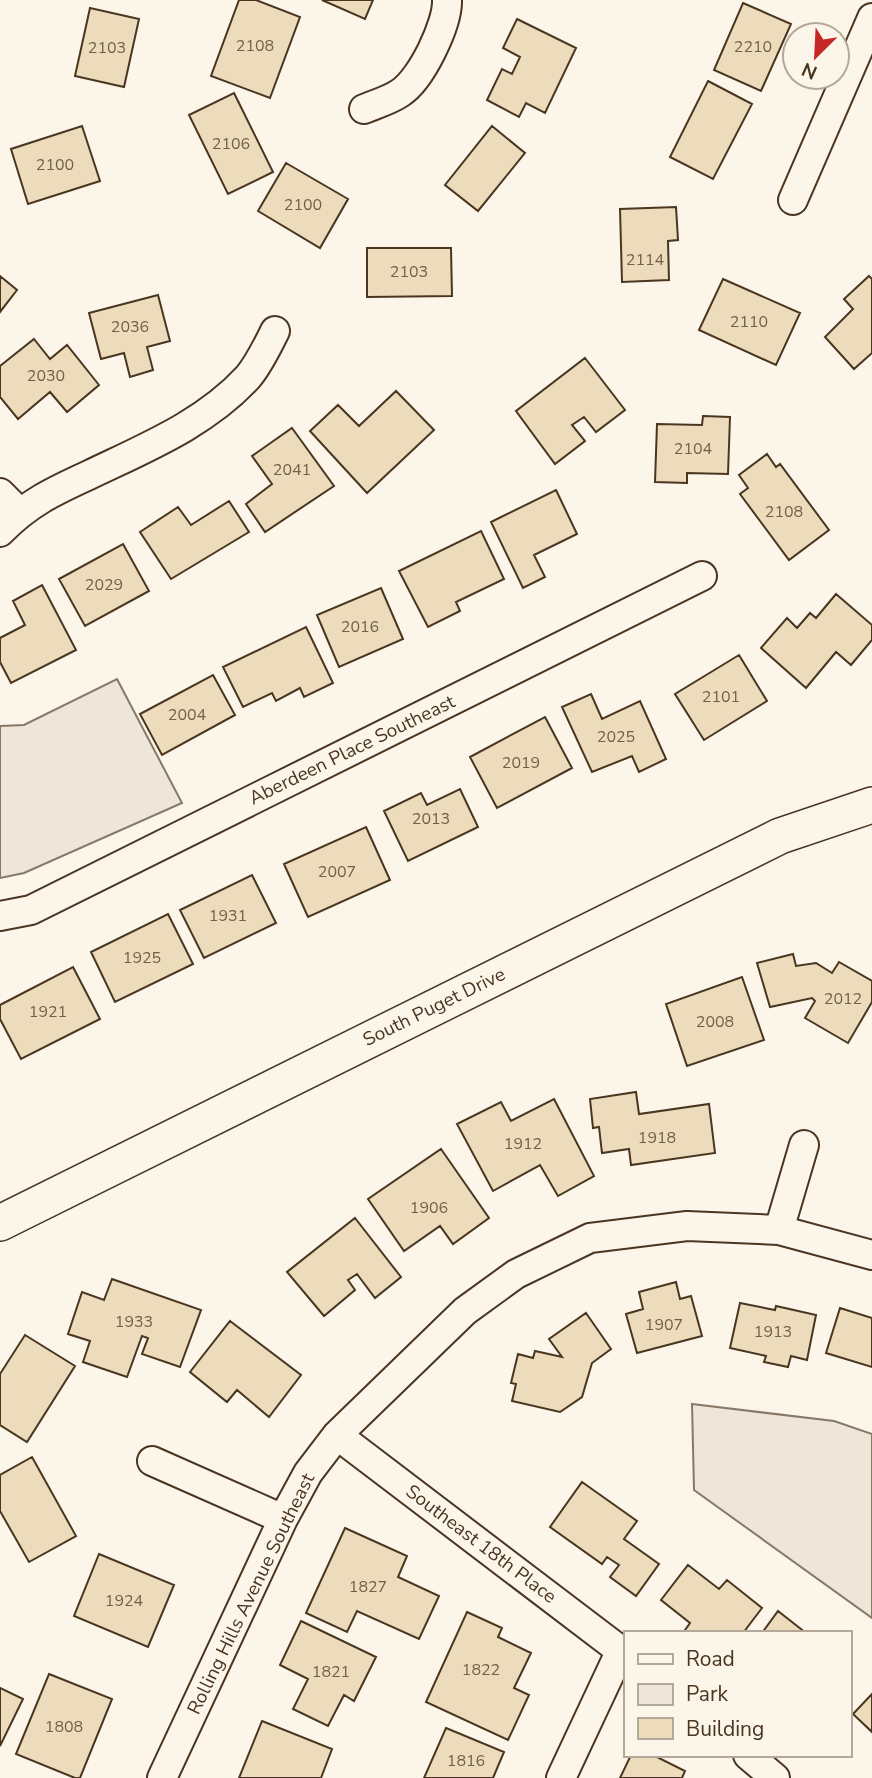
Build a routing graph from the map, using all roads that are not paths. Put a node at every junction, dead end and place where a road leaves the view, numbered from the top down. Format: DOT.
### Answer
graph roads {
  1 [pos="447,0"];
  2 [pos="872,18"];
  3 [pos="364,109"];
  4 [pos="793,200"];
  5 [pos="275,331"];
  6 [pos="6,512"];
  7 [pos="702,576"];
  8 [pos="872,805"];
  9 [pos="0,916"];
  10 [pos="804,1145"];
  11 [pos="0,1223"];
  12 [pos="779,1230"];
  13 [pos="872,1255"];
  14 [pos="337,1435"];
  15 [pos="152,1461"];
  16 [pos="283,1519"];
  17 [pos="623,1652"];
  18 [pos="750,1757"];
  19 [pos="162,1778"];
  20 [pos="561,1778"];
  21 [pos="775,1778"];
  1 -- 3 [label="street"];
  2 -- 4 [label="street"];
  5 -- 6 [label="street"];
  7 -- 9 [label="street, Aberdeen Place Southeast"];
  8 -- 11 [label="street, South Puget Drive"];
  10 -- 12 [label="street"];
  12 -- 13 [label="street, Rolling Hills Avenue Southeast"];
  12 -- 14 [label="street, Rolling Hills Avenue Southeast"];
  14 -- 16 [label="street, Rolling Hills Avenue Southeast"];
  14 -- 17 [label="street, Southeast 18th Place"];
  15 -- 16 [label="street"];
  16 -- 19 [label="street, Rolling Hills Avenue Southeast"];
  17 -- 20 [label="street"];
  18 -- 21 [label="street"];
}
